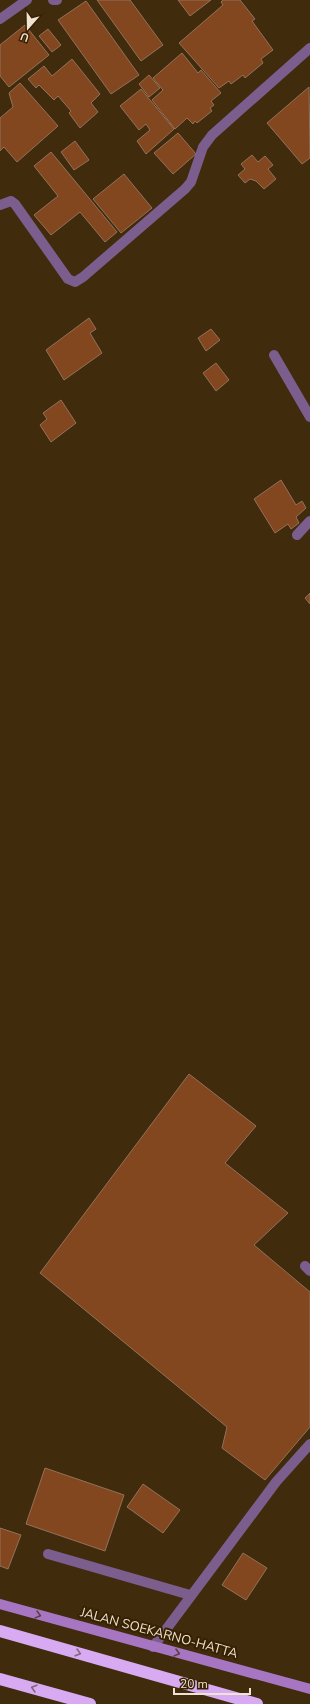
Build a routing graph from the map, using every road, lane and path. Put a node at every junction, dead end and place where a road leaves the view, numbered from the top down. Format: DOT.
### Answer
graph roads {
  1 [pos="27,0"];
  2 [pos="52,0"];
  3 [pos="57,0"];
  4 [pos="0,19"];
  5 [pos="310,48"];
  6 [pos="0,205"];
  7 [pos="274,355"];
  8 [pos="310,418"];
  9 [pos="310,521"];
  10 [pos="296,534"];
  11 [pos="310,1444"];
  12 [pos="48,1554"];
  13 [pos="190,1595"];
  14 [pos="0,1604"];
  15 [pos="0,1631"];
  16 [pos="153,1646"];
  17 [pos="0,1679"];
  18 [pos="310,1689"];
  19 [pos="90,1704"];
  20 [pos="258,1704"];
  1 -- 4 [label="street"];
  2 -- 3 [label="street"];
  5 -- 6 [label="street"];
  7 -- 8 [label="street"];
  9 -- 10 [label="street"];
  11 -- 13 [label="street"];
  12 -- 13 [label="street"];
  13 -- 16 [label="street"];
  14 -- 16 [label="main road, JALAN SOEKARNO-HATTA, one-way"];
  15 -- 20 [label="highway, one-way"];
  16 -- 18 [label="main road, JALAN SOEKARNO-HATTA, one-way"];
  19 -- 17 [label="highway, one-way"];
}
